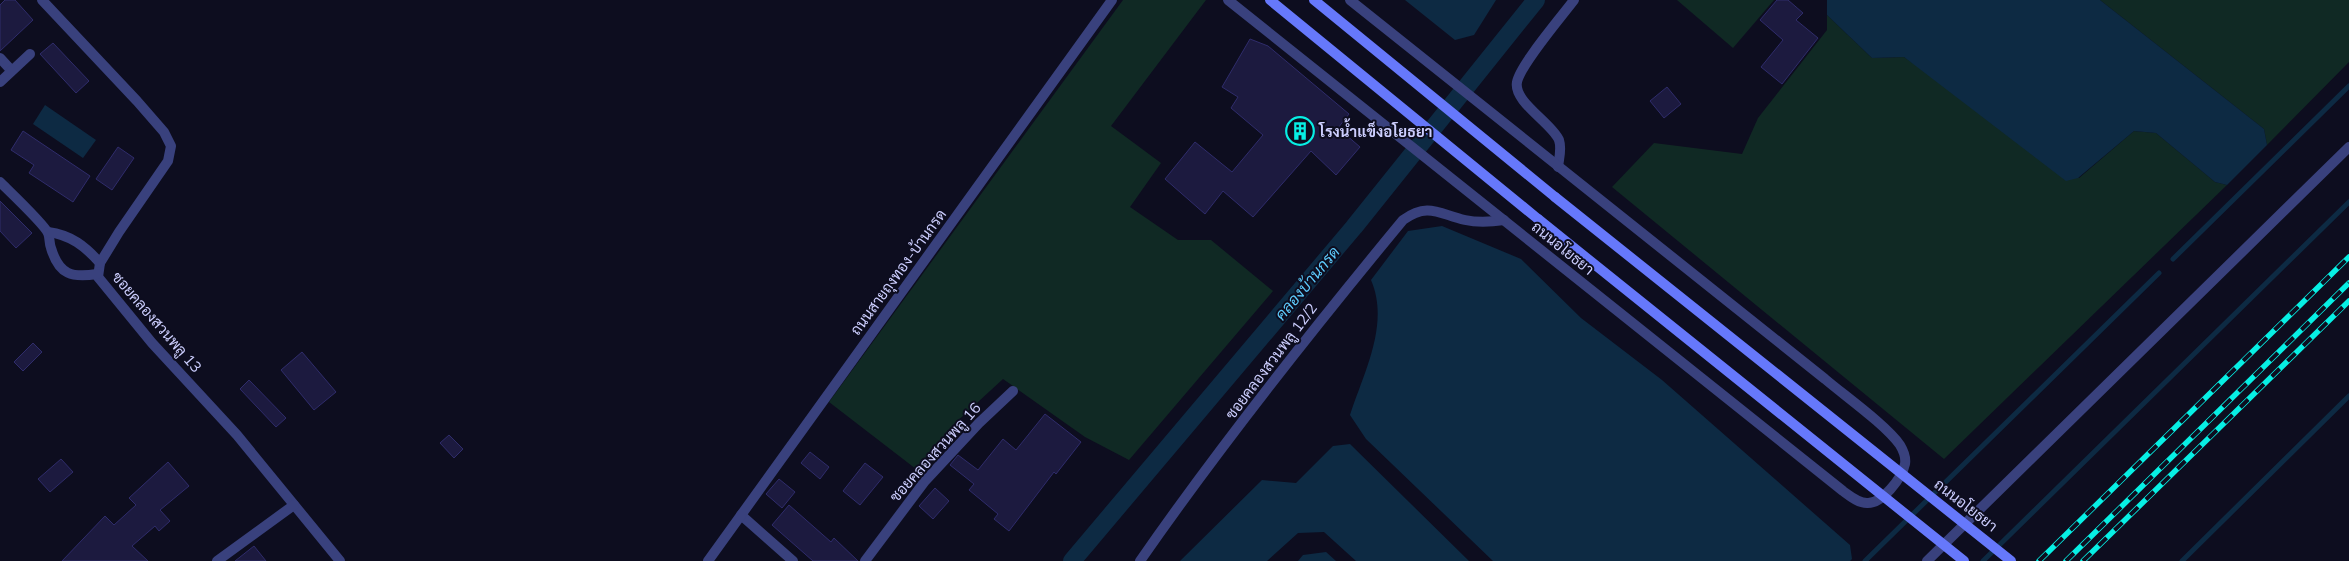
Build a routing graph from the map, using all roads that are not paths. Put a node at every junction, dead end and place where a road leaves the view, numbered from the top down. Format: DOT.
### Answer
graph roads {
  1 [pos="42,0"];
  2 [pos="1112,0"];
  3 [pos="1228,0"];
  4 [pos="1270,0"];
  5 [pos="1314,0"];
  6 [pos="1350,0"];
  7 [pos="1574,0"];
  8 [pos="30,54"];
  9 [pos="0,58"];
  10 [pos="12,70"];
  11 [pos="0,82"];
  12 [pos="2349,147"];
  13 [pos="1558,167"];
  14 [pos="0,182"];
  15 [pos="1504,220"];
  16 [pos="48,232"];
  17 [pos="100,263"];
  18 [pos="97,274"];
  19 [pos="1014,391"];
  20 [pos="294,505"];
  21 [pos="741,515"];
  22 [pos="217,561"];
  23 [pos="340,561"];
  24 [pos="708,561"];
  25 [pos="793,561"];
  26 [pos="865,561"];
  27 [pos="1140,561"];
  28 [pos="1927,561"];
  29 [pos="1964,561"];
  30 [pos="2012,561"];
  1 -- 17 [label="street, ซอยคลองสวนพลู 13"];
  2 -- 21 [label="street, ถนนสายถุงทอง-บ้านกรด"];
  3 -- 15 [label="street, ถนนอโยธยา"];
  4 -- 29 [label="main road, ถนนอโยธยา, bridge"];
  5 -- 30 [label="main road, ถนนอโยธยา, bridge"];
  6 -- 13 [label="street, ถนนอโยธยา"];
  7 -- 13 [label="street"];
  8 -- 10 [label="street"];
  9 -- 10 [label="street"];
  10 -- 11 [label="street"];
  12 -- 28 [label="street"];
  13 -- 15 [label="street, ถนนอโยธยา"];
  14 -- 16 [label="street"];
  15 -- 27 [label="street, ซอยคลองสวนพลู 12/2"];
  16 -- 17 [label="street"];
  16 -- 18 [label="street"];
  17 -- 18 [label="street, ซอยคลองสวนพลู 13"];
  18 -- 20 [label="street, ซอยคลองสวนพลู 13"];
  19 -- 26 [label="street, ซอยคลองสวนพลู 16"];
  20 -- 22 [label="street"];
  20 -- 23 [label="street, ซอยคลองสวนพลู 13"];
  21 -- 24 [label="street, ถนนสายถุงทอง-บ้านกรด"];
  21 -- 25 [label="street"];
}
